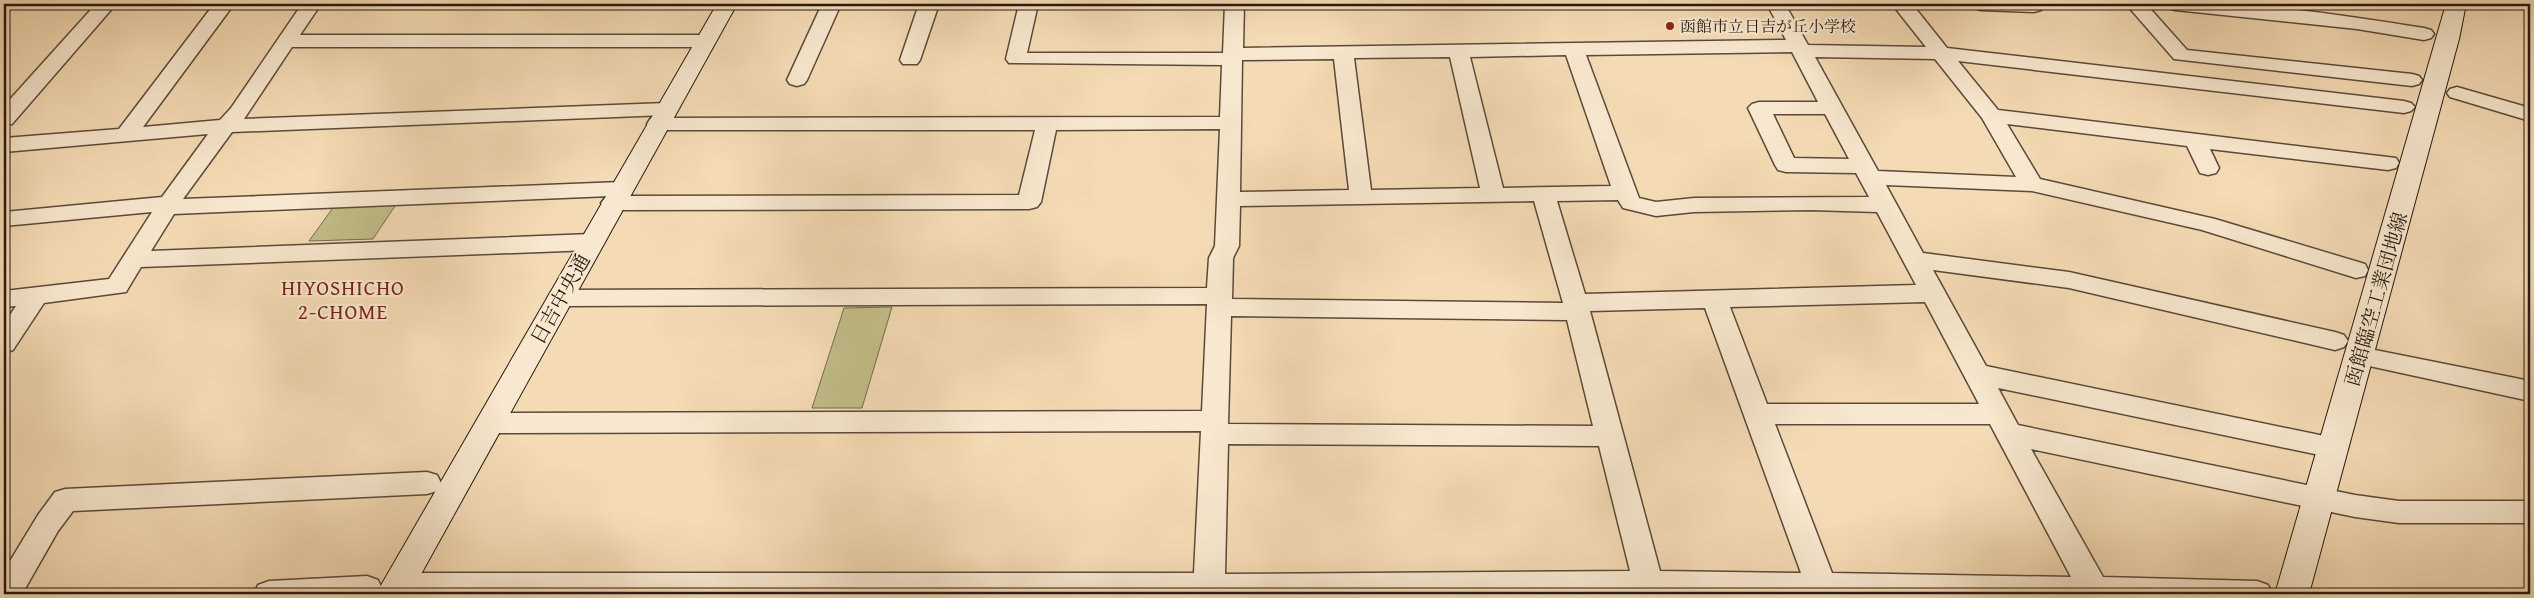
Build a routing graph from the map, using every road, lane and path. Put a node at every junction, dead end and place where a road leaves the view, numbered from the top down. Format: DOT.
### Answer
graph roads {
  1 [pos="106,4"];
  2 [pos="224,4"];
  3 [pos="311,4"];
  4 [pos="727,4"];
  5 [pos="831,4"];
  6 [pos="929,4"];
  7 [pos="1028,4"];
  8 [pos="1234,4"];
  9 [pos="1776,4"];
  10 [pos="1902,4"];
  11 [pos="1981,4"];
  12 [pos="2033,4"];
  13 [pos="2136,4"];
  14 [pos="2175,4"];
  15 [pos="2456,4"];
  16 [pos="2424,34"];
  17 [pos="287,41"];
  18 [pos="705,41"];
  19 [pos="1574,49"];
  20 [pos="1800,49"];
  21 [pos="1459,51"];
  22 [pos="1343,52"];
  23 [pos="1940,53"];
  24 [pos="1232,56"];
  25 [pos="910,60"];
  26 [pos="797,80"];
  27 [pos="2412,80"];
  28 [pos="2457,93"];
  29 [pos="2404,107"];
  30 [pos="1832,108"];
  31 [pos="2530,115"];
  32 [pos="662,116"];
  33 [pos="1991,116"];
  34 [pos="4,119"];
  35 [pos="1048,123"];
  36 [pos="1231,123"];
  37 [pos="226,126"];
  38 [pos="126,134"];
  39 [pos="2196,141"];
  40 [pos="4,146"];
  41 [pos="2388,163"];
  42 [pos="2208,168"];
  43 [pos="1867,172"];
  44 [pos="2032,184"];
  45 [pos="1625,193"];
  46 [pos="1544,194"];
  47 [pos="1493,195"];
  48 [pos="617,196"];
  49 [pos="1361,198"];
  50 [pos="1228,200"];
  51 [pos="169,205"];
  52 [pos="1884,205"];
  53 [pos="4,219"];
  54 [pos="591,242"];
  55 [pos="134,260"];
  56 [pos="1915,260"];
  57 [pos="2356,270"];
  58 [pos="1934,294"];
  59 [pos="36,295"];
  60 [pos="560,298"];
  61 [pos="4,299"];
  62 [pos="1714,300"];
  63 [pos="1219,302"];
  64 [pos="1577,307"];
  65 [pos="2335,341"];
  66 [pos="4,344"];
  67 [pos="2360,356"];
  68 [pos="1977,374"];
  69 [pos="2530,391"];
  70 [pos="1756,414"];
  71 [pos="490,424"];
  72 [pos="2004,424"];
  73 [pos="1214,427"];
  74 [pos="1610,436"];
  75 [pos="2334,448"];
  76 [pos="427,483"];
  77 [pos="2320,497"];
  78 [pos="2530,512"];
  79 [pos="1821,585"];
  80 [pos="1631,587"];
  81 [pos="2092,589"];
  82 [pos="386,590"];
  83 [pos="830,590"];
  84 [pos="1212,590"];
  85 [pos="1973,591"];
  86 [pos="6,594"];
  87 [pos="269,594"];
  88 [pos="2256,594"];
  89 [pos="2292,594"];
  1 -- 34 [label="street"];
  2 -- 38 [label="street"];
  3 -- 17 [label="street"];
  4 -- 18 [label="main road, 日吉中央通"];
  5 -- 26 [label="street"];
  6 -- 25 [label="street"];
  7 -- 24 [label="street"];
  8 -- 24 [label="street"];
  9 -- 20 [label="street"];
  10 -- 23 [label="street"];
  11 -- 12 [label="street"];
  13 -- 27 [label="street"];
  14 -- 16 [label="street"];
  15 -- 67 [label="main road, 函館臨空工業団地線"];
  17 -- 18 [label="street"];
  17 -- 37 [label="street"];
  18 -- 32 [label="main road, 日吉中央通"];
  19 -- 20 [label="street"];
  19 -- 21 [label="street"];
  19 -- 45 [label="street"];
  20 -- 23 [label="street"];
  20 -- 30 [label="street"];
  21 -- 22 [label="street"];
  21 -- 47 [label="street"];
  22 -- 24 [label="street"];
  22 -- 49 [label="street"];
  23 -- 29 [label="street"];
  23 -- 33 [label="street"];
  24 -- 36 [label="street"];
  28 -- 31 [label="street"];
  30 -- 43 [label="street"];
  30 -- 43 [label="street"];
  32 -- 35 [label="street"];
  32 -- 37 [label="street"];
  32 -- 48 [label="main road, 日吉中央通"];
  33 -- 39 [label="street"];
  33 -- 44 [label="street"];
  35 -- 36 [label="street"];
  35 -- 48 [label="street"];
  36 -- 50 [label="street"];
  37 -- 38 [label="street"];
  37 -- 51 [label="street"];
  38 -- 40 [label="street"];
  39 -- 41 [label="street"];
  39 -- 42 [label="street"];
  43 -- 44 [label="street"];
  43 -- 52 [label="street"];
  44 -- 57 [label="street"];
  45 -- 46 [label="street"];
  45 -- 52 [label="street"];
  46 -- 47 [label="street"];
  46 -- 64 [label="street"];
  47 -- 49 [label="street"];
  48 -- 51 [label="street"];
  48 -- 54 [label="main road, 日吉中央通"];
  49 -- 50 [label="street"];
  50 -- 63 [label="street"];
  51 -- 53 [label="street"];
  51 -- 55 [label="street"];
  52 -- 56 [label="street"];
  54 -- 55 [label="street"];
  54 -- 60 [label="main road, 日吉中央通"];
  55 -- 59 [label="street"];
  56 -- 58 [label="street"];
  56 -- 65 [label="street"];
  58 -- 62 [label="street"];
  58 -- 68 [label="street"];
  59 -- 61 [label="street"];
  59 -- 66 [label="street"];
  60 -- 63 [label="street"];
  60 -- 71 [label="main road, 日吉中央通"];
  62 -- 64 [label="street"];
  62 -- 70 [label="street"];
  63 -- 64 [label="street"];
  63 -- 73 [label="street"];
  64 -- 74 [label="street"];
  67 -- 69 [label="street"];
  67 -- 75 [label="main road, 函館臨空工業団地線"];
  68 -- 72 [label="street"];
  68 -- 75 [label="street"];
  70 -- 72 [label="street"];
  70 -- 79 [label="street"];
  71 -- 73 [label="street"];
  71 -- 82 [label="main road, 日吉中央通"];
  72 -- 77 [label="street"];
  72 -- 81 [label="street"];
  73 -- 74 [label="street"];
  73 -- 84 [label="street"];
  74 -- 80 [label="street"];
  75 -- 77 [label="main road, 函館臨空工業団地線"];
  76 -- 86 [label="street"];
  77 -- 78 [label="street"];
  77 -- 89 [label="main road, 函館臨空工業団地線"];
  79 -- 80 [label="street"];
  79 -- 85 [label="street"];
  80 -- 84 [label="street"];
  81 -- 85 [label="street"];
  81 -- 88 [label="street"];
  82 -- 83 [label="street"];
  82 -- 87 [label="street"];
  83 -- 84 [label="street"];
}
